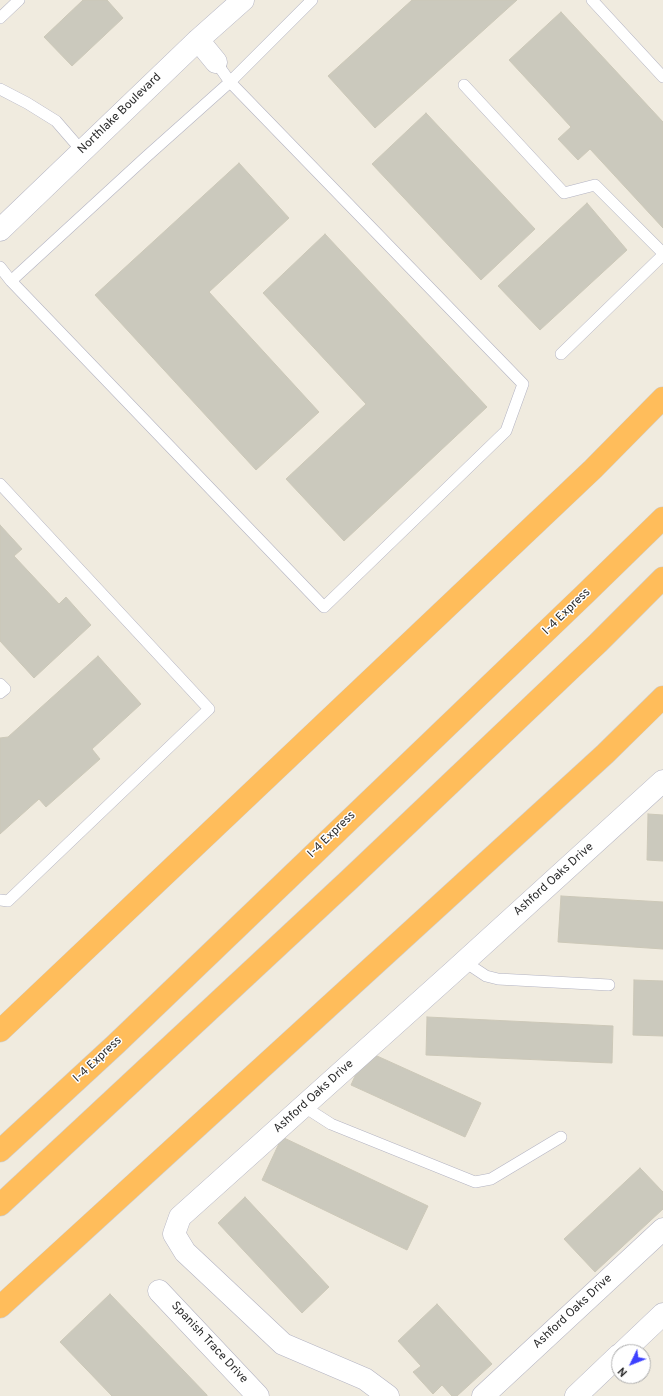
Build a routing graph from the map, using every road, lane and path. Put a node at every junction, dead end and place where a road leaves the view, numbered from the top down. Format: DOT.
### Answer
graph roads {
  1 [pos="19,0"];
  2 [pos="243,0"];
  3 [pos="312,0"];
  4 [pos="592,0"];
  5 [pos="0,18"];
  6 [pos="198,40"];
  7 [pos="216,62"];
  8 [pos="663,77"];
  9 [pos="230,82"];
  10 [pos="464,85"];
  11 [pos="0,89"];
  12 [pos="82,151"];
  13 [pos="0,230"];
  14 [pos="663,254"];
  15 [pos="0,267"];
  16 [pos="11,281"];
  17 [pos="561,354"];
  18 [pos="663,398"];
  19 [pos="0,484"];
  20 [pos="663,518"];
  21 [pos="663,578"];
  22 [pos="0,684"];
  23 [pos="0,693"];
  24 [pos="663,697"];
  25 [pos="663,781"];
  26 [pos="0,900"];
  27 [pos="465,962"];
  28 [pos="609,985"];
  29 [pos="0,1032"];
  30 [pos="303,1106"];
  31 [pos="562,1137"];
  32 [pos="0,1151"];
  33 [pos="0,1205"];
  34 [pos="663,1228"];
  35 [pos="159,1291"];
  36 [pos="0,1307"];
  37 [pos="663,1314"];
  38 [pos="631,1344"];
  39 [pos="611,1363"];
  40 [pos="258,1396"];
  41 [pos="388,1396"];
  42 [pos="483,1396"];
  43 [pos="576,1396"];
  1 -- 5 [label="lane"];
  2 -- 6 [label="street, Northlake Boulevard"];
  3 -- 9 [label="lane"];
  4 -- 8 [label="lane"];
  6 -- 7 [label="street"];
  6 -- 12 [label="street, Northlake Boulevard"];
  7 -- 9 [label="lane"];
  9 -- 16 [label="lane"];
  9 -- 16 [label="lane"];
  10 -- 14 [label="lane"];
  11 -- 12 [label="lane"];
  12 -- 13 [label="street, Northlake Boulevard"];
  14 -- 17 [label="lane"];
  15 -- 16 [label="lane"];
  18 -- 29 [label="highway"];
  19 -- 26 [label="lane"];
  20 -- 32 [label="highway, I-4 Express"];
  21 -- 33 [label="highway"];
  22 -- 23 [label="lane"];
  24 -- 36 [label="highway"];
  25 -- 27 [label="street, Ashford Oaks Drive"];
  27 -- 28 [label="lane"];
  27 -- 30 [label="street, Ashford Oaks Drive"];
  30 -- 31 [label="lane"];
  30 -- 41 [label="street, Ashford Oaks Drive"];
  34 -- 42 [label="street, Ashford Oaks Drive"];
  35 -- 40 [label="street, Spanish Trace Drive"];
  37 -- 38 [label="street"];
  39 -- 43 [label="street"];
}
